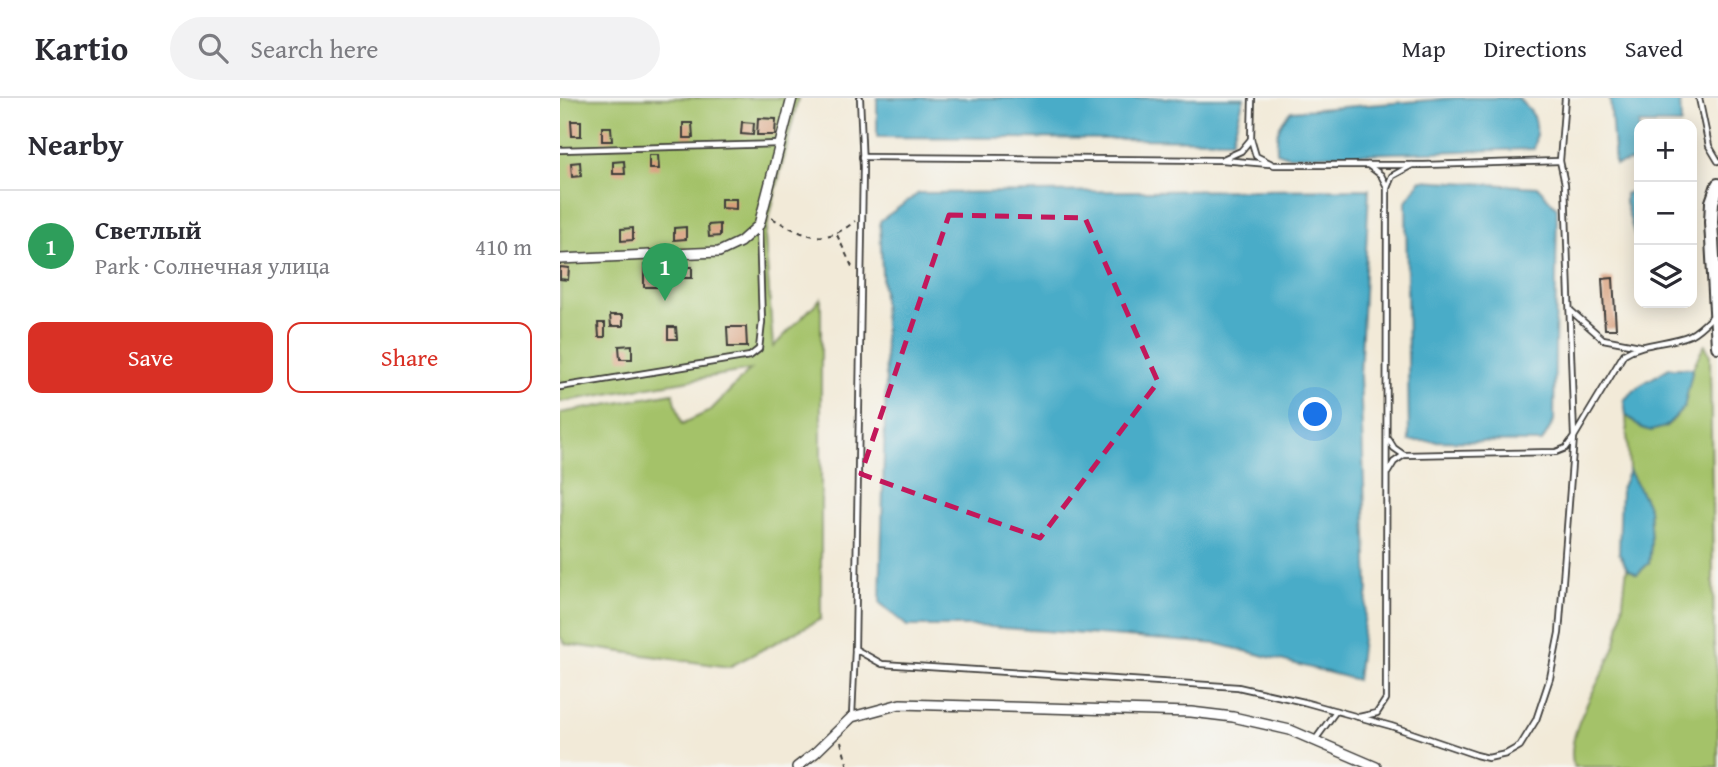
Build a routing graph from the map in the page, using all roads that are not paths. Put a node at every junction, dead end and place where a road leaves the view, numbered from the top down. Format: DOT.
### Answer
graph roads {
  1 [pos="792,98"];
  2 [pos="860,98"];
  3 [pos="1252,98"];
  4 [pos="1564,98"];
  5 [pos="1699,98"];
  6 [pos="1251,139"];
  7 [pos="779,144"];
  8 [pos="560,150"];
  9 [pos="862,158"];
  10 [pos="1221,160"];
  11 [pos="1560,161"];
  12 [pos="1718,161"];
  13 [pos="1274,165"];
  14 [pos="1367,165"];
  15 [pos="1412,165"];
  16 [pos="1718,185"];
  17 [pos="1387,188"];
  18 [pos="759,225"];
  19 [pos="560,259"];
  20 [pos="1569,309"];
  21 [pos="1716,314"];
  22 [pos="1645,346"];
  23 [pos="1718,346"];
  24 [pos="560,387"];
  25 [pos="1388,437"];
  26 [pos="1574,438"];
  27 [pos="1404,455"];
  28 [pos="1387,474"];
  29 [pos="856,649"];
  30 [pos="1336,710"];
  31 [pos="852,717"];
  32 [pos="1358,717"];
  33 [pos="1315,740"];
  34 [pos="797,767"];
  35 [pos="1376,767"];
  1 -- 7 [label="street"];
  2 -- 9 [label="lane"];
  3 -- 6 [label="lane"];
  4 -- 11 [label="lane"];
  5 -- 12 [label="lane"];
  6 -- 10 [label="lane"];
  6 -- 13 [label="lane"];
  7 -- 8 [label="lane"];
  7 -- 18 [label="street"];
  9 -- 10 [label="lane"];
  9 -- 29 [label="lane"];
  10 -- 13 [label="lane"];
  11 -- 15 [label="lane"];
  11 -- 20 [label="lane"];
  13 -- 14 [label="lane"];
  14 -- 15 [label="lane"];
  14 -- 17 [label="lane"];
  15 -- 17 [label="lane"];
  16 -- 21 [label="street"];
  17 -- 25 [label="lane"];
  18 -- 19 [label="street"];
  18 -- 24 [label="lane"];
  20 -- 22 [label="lane"];
  20 -- 26 [label="lane"];
  21 -- 22 [label="lane"];
  21 -- 23 [label="street"];
  22 -- 26 [label="lane"];
  25 -- 27 [label="lane"];
  25 -- 28 [label="lane"];
  26 -- 27 [label="lane"];
  26 -- 32 [label="lane"];
  27 -- 28 [label="lane"];
  28 -- 32 [label="lane"];
  29 -- 30 [label="lane"];
  29 -- 31 [label="lane"];
  30 -- 32 [label="lane"];
  30 -- 33 [label="lane"];
  31 -- 33 [label="street"];
  31 -- 34 [label="street"];
  33 -- 35 [label="street"];
}
